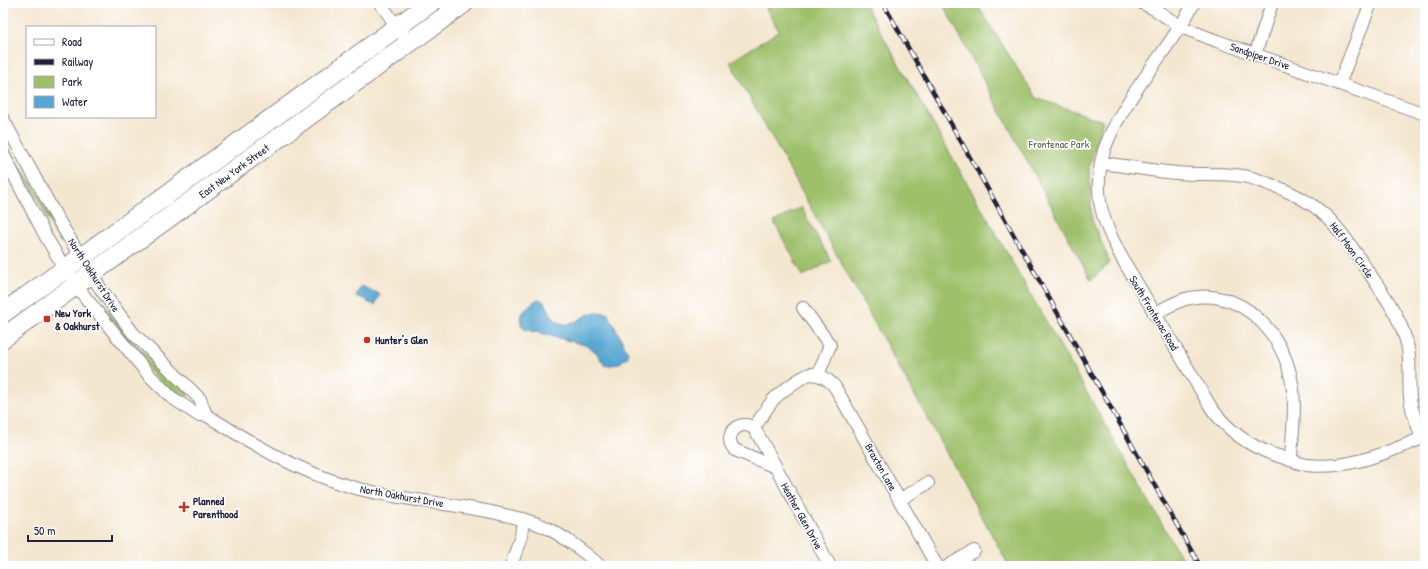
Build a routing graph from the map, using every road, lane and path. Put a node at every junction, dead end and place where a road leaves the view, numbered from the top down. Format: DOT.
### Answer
graph roads {
  1 [pos="380,3"];
  2 [pos="430,3"];
  3 [pos="464,3"];
  4 [pos="1142,3"];
  5 [pos="1194,3"];
  6 [pos="1272,3"];
  7 [pos="1371,3"];
  8 [pos="398,27"];
  9 [pos="1181,27"];
  10 [pos="409,43"];
  11 [pos="1255,55"];
  12 [pos="1339,84"];
  13 [pos="1425,114"];
  14 [pos="3,119"];
  15 [pos="3,154"];
  16 [pos="1102,163"];
  17 [pos="81,258"];
  18 [pos="65,270"];
  19 [pos="84,280"];
  20 [pos="803,308"];
  21 [pos="3,313"];
  22 [pos="1154,314"];
  23 [pos="3,338"];
  24 [pos="818,375"];
  25 [pos="206,415"];
  26 [pos="754,428"];
  27 [pos="1423,438"];
  28 [pos="1291,460"];
  29 [pos="775,467"];
  30 [pos="928,483"];
  31 [pos="899,500"];
  32 [pos="523,519"];
  33 [pos="974,551"];
  34 [pos="510,566"];
  35 [pos="600,566"];
  36 [pos="830,566"];
  37 [pos="937,566"];
  38 [pos="948,566"];
  1 -- 8 [label="street"];
  2 -- 8 [label="main road, East New York Street"];
  3 -- 10 [label="main road, East New York Street"];
  4 -- 9 [label="street, Sandpiper Drive"];
  5 -- 9 [label="street, South Frontenac Road"];
  6 -- 11 [label="street"];
  7 -- 12 [label="street"];
  8 -- 10 [label="street"];
  8 -- 17 [label="main road, East New York Street"];
  9 -- 11 [label="street, Sandpiper Drive"];
  9 -- 16 [label="street, South Frontenac Road"];
  10 -- 19 [label="main road, East New York Street"];
  11 -- 12 [label="street, Sandpiper Drive"];
  12 -- 13 [label="street, Sandpiper Drive"];
  14 -- 17 [label="street, North Oakhurst Drive"];
  15 -- 18 [label="street, North Oakhurst Drive"];
  16 -- 22 [label="street, South Frontenac Road"];
  16 -- 27 [label="street, Half Moon Circle"];
  17 -- 18 [label="main road, East New York Street"];
  17 -- 19 [label="street, North Oakhurst Drive"];
  18 -- 19 [label="street, North Oakhurst Drive"];
  18 -- 21 [label="main road, East New York Street"];
  19 -- 23 [label="main road, East New York Street"];
  19 -- 25 [label="street, North Oakhurst Drive"];
  19 -- 25 [label="street, North Oakhurst Drive"];
  20 -- 24 [label="street"];
  22 -- 28 [label="street, South Frontenac Road"];
  22 -- 28 [label="street"];
  24 -- 26 [label="street"];
  24 -- 31 [label="street, Braxton Lane"];
  25 -- 32 [label="street, North Oakhurst Drive"];
  26 -- 29 [label="street, Heather Glen Drive"];
  26 -- 29 [label="street"];
  27 -- 28 [label="street, South Frontenac Road"];
  29 -- 36 [label="street, Heather Glen Drive"];
  30 -- 31 [label="street"];
  31 -- 37 [label="street, Braxton Lane"];
  32 -- 34 [label="street"];
  32 -- 35 [label="street, North Oakhurst Drive"];
  33 -- 38 [label="street"];
}
